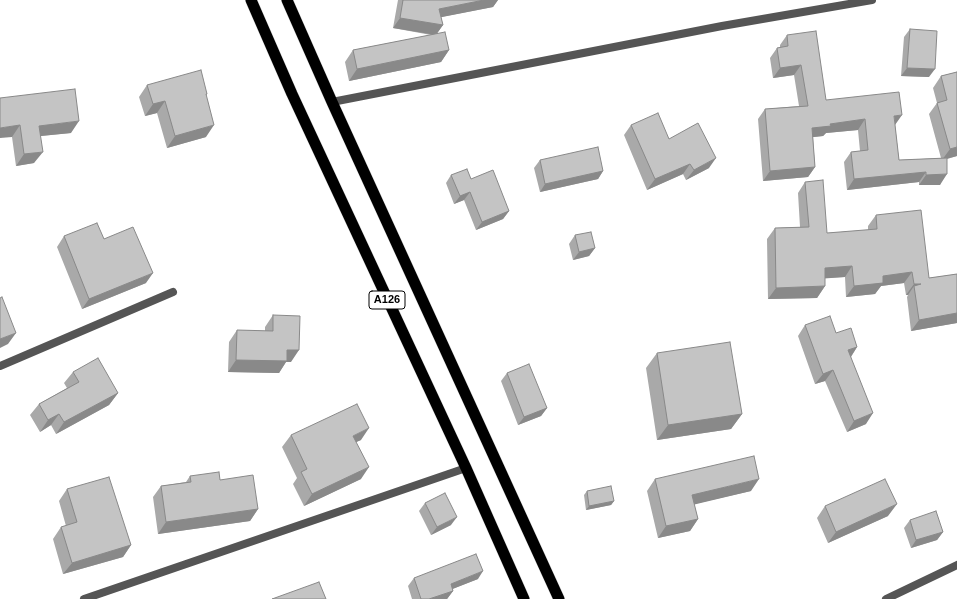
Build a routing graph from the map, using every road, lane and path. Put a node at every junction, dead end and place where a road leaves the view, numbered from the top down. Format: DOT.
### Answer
graph roads {
  1 [pos="251,0"];
  2 [pos="287,0"];
  3 [pos="872,0"];
  4 [pos="332,102"];
  5 [pos="173,292"];
  6 [pos="0,366"];
  7 [pos="466,468"];
  8 [pos="957,565"];
  9 [pos="84,599"];
  10 [pos="524,599"];
  11 [pos="559,599"];
  12 [pos="886,599"];
  1 -- 7 [label="highway, A126"];
  2 -- 4 [label="highway, A126"];
  3 -- 4 [label="street"];
  4 -- 11 [label="highway, A126"];
  5 -- 6 [label="street"];
  7 -- 9 [label="street"];
  7 -- 10 [label="highway, A126"];
  8 -- 12 [label="street"];
}
